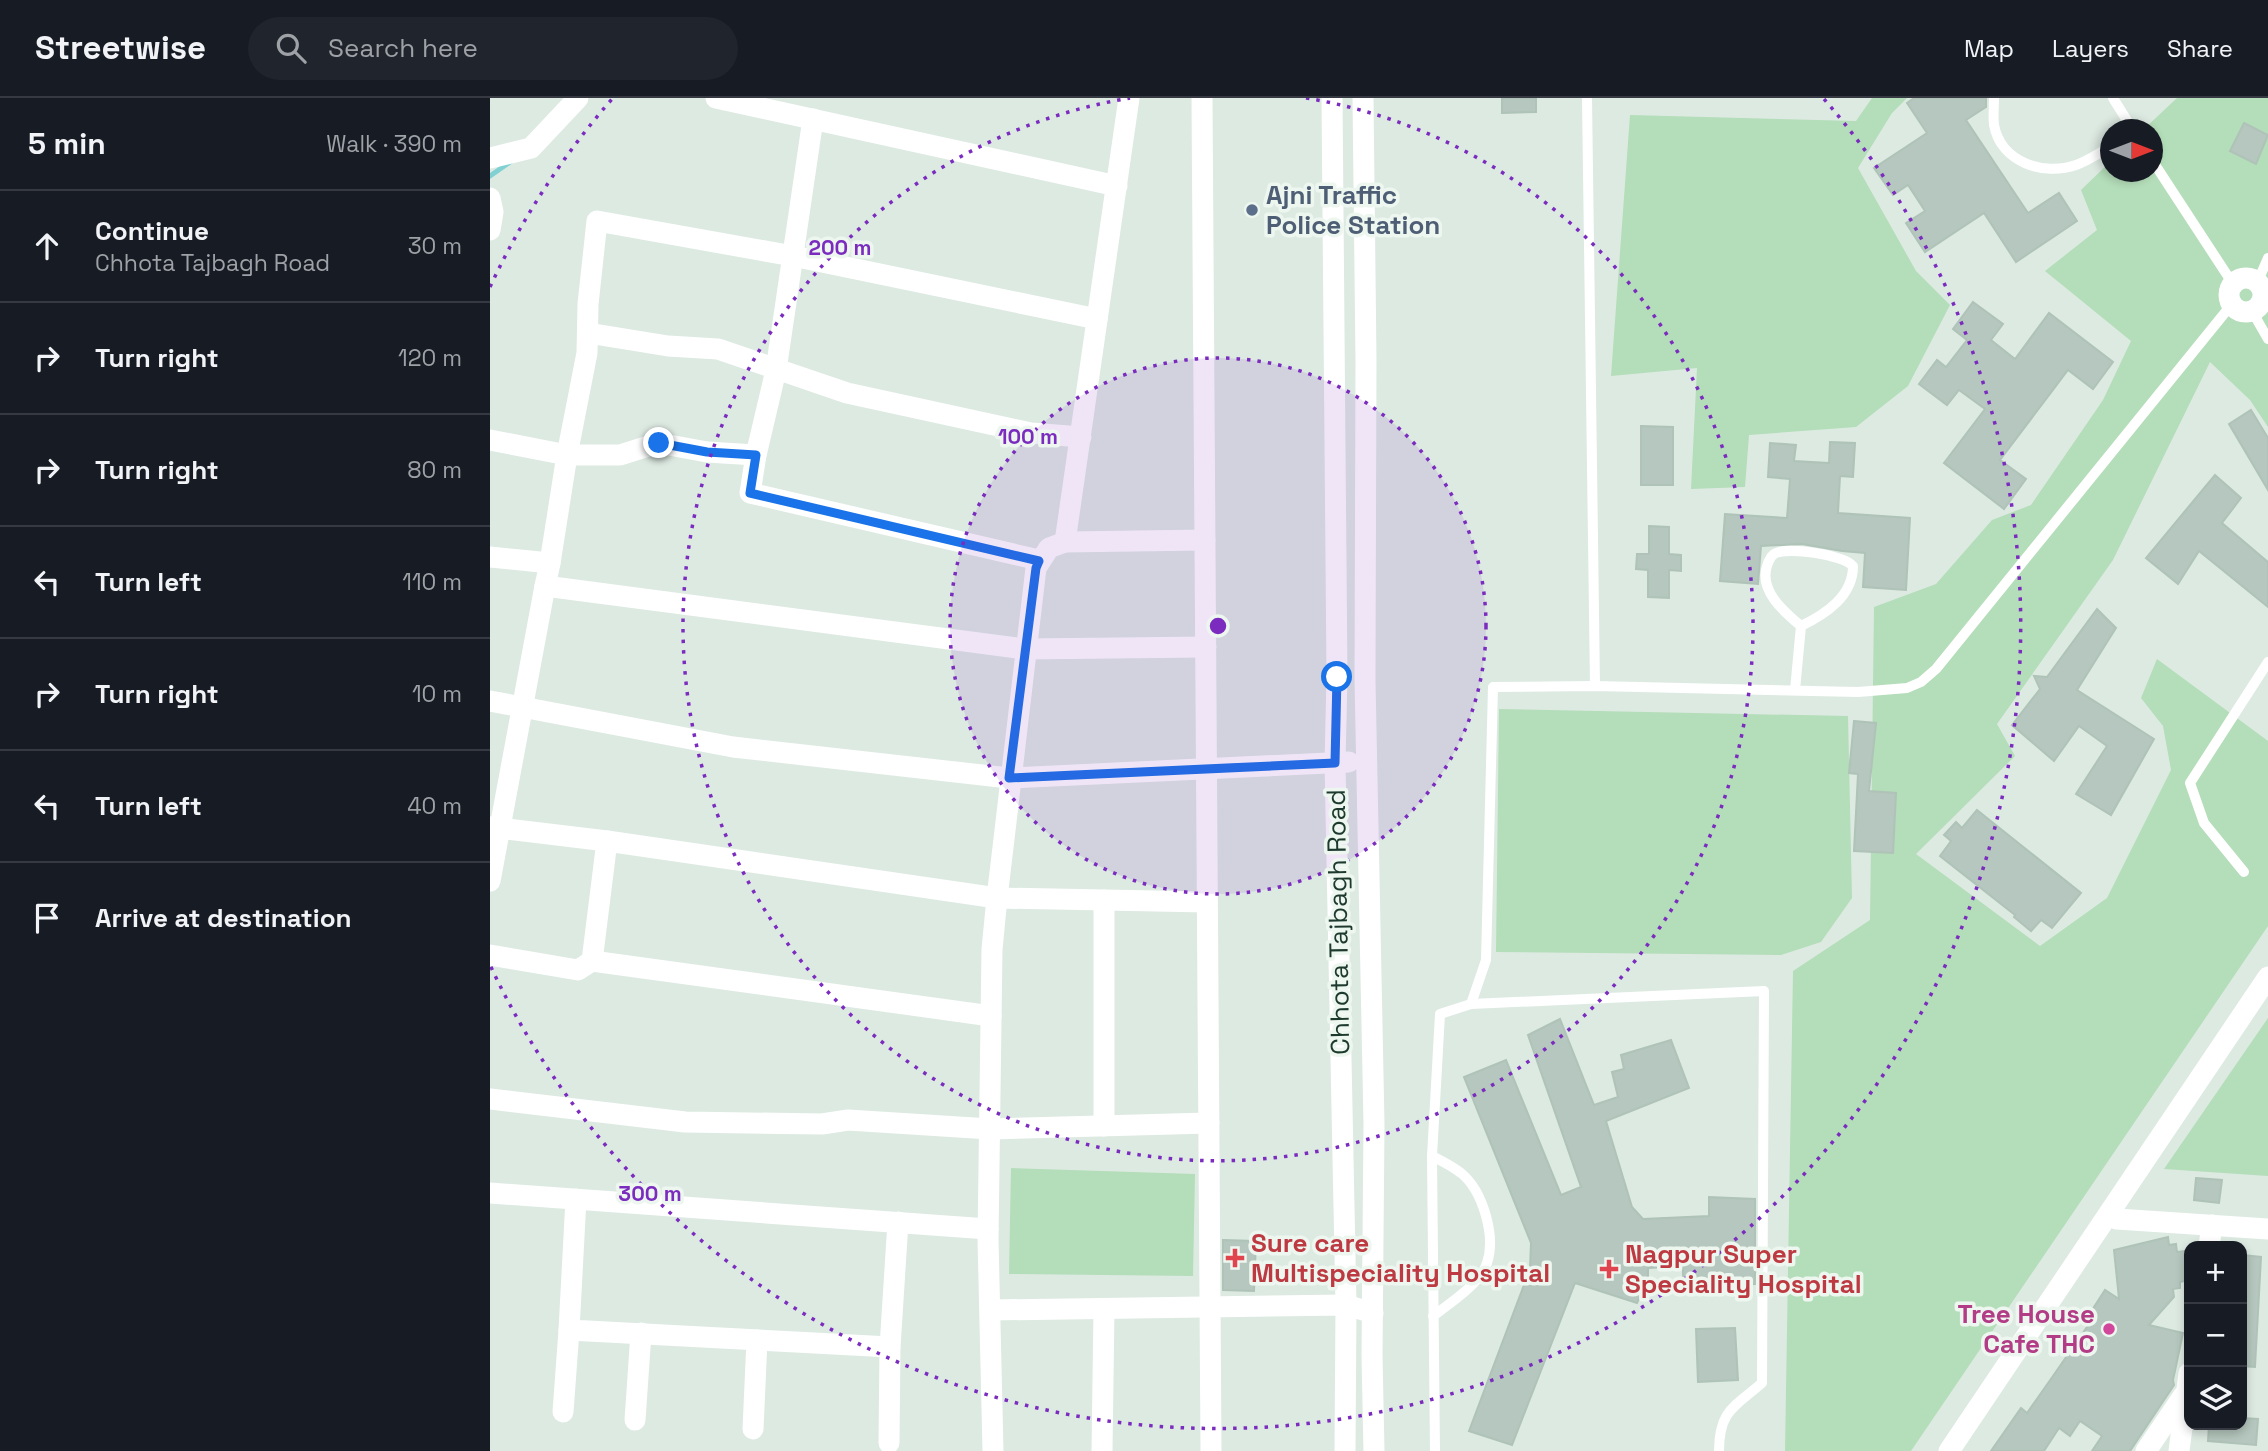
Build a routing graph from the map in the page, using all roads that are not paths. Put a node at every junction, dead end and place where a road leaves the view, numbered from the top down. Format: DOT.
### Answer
graph roads {
  1 [pos="578,98"];
  2 [pos="716,98"];
  3 [pos="1129,98"];
  4 [pos="1202,98"];
  5 [pos="1332,98"];
  6 [pos="1363,98"];
  7 [pos="1587,98"];
  8 [pos="1994,98"];
  9 [pos="2113,98"];
  10 [pos="813,119"];
  11 [pos="2126,119"];
  12 [pos="2100,153"];
  13 [pos="499,156"];
  14 [pos="2163,178"];
  15 [pos="1117,186"];
  16 [pos="490,198"];
  17 [pos="490,230"];
  18 [pos="793,256"];
  19 [pos="2268,258"];
  20 [pos="2257,283"];
  21 [pos="2239,299"];
  22 [pos="1097,319"];
  23 [pos="588,333"];
  24 [pos="2268,339"];
  25 [pos="776,370"];
  26 [pos="1081,437"];
  27 [pos="490,440"];
  28 [pos="567,455"];
  29 [pos="756,455"];
  30 [pos="1205,540"];
  31 [pos="1065,542"];
  32 [pos="490,556"];
  33 [pos="1039,561"];
  34 [pos="550,563"];
  35 [pos="545,586"];
  36 [pos="1801,626"];
  37 [pos="1206,647"];
  38 [pos="1025,649"];
  39 [pos="2268,662"];
  40 [pos="1595,686"];
  41 [pos="1795,690"];
  42 [pos="490,701"];
  43 [pos="523,706"];
  44 [pos="1366,762"];
  45 [pos="1335,763"];
  46 [pos="1206,769"];
  47 [pos="1009,778"];
  48 [pos="495,827"];
  49 [pos="607,841"];
  50 [pos="2244,872"];
  51 [pos="490,881"];
  52 [pos="997,898"];
  53 [pos="1104,900"];
  54 [pos="1207,902"];
  55 [pos="490,955"];
  56 [pos="592,961"];
  57 [pos="2268,977"];
  58 [pos="2268,1001"];
  59 [pos="1471,1003"];
  60 [pos="991,1016"];
  61 [pos="490,1099"];
  62 [pos="1209,1123"];
  63 [pos="1104,1126"];
  64 [pos="990,1129"];
  65 [pos="1433,1156"];
  66 [pos="490,1193"];
  67 [pos="576,1199"];
  68 [pos="2117,1219"];
  69 [pos="898,1222"];
  70 [pos="2212,1225"];
  71 [pos="2268,1228"];
  72 [pos="988,1229"];
  73 [pos="2210,1241"];
  74 [pos="1346,1305"];
  75 [pos="1210,1308"];
  76 [pos="1104,1309"];
  77 [pos="990,1310"];
  78 [pos="1373,1313"];
  79 [pos="1433,1316"];
  80 [pos="569,1330"];
  81 [pos="641,1334"];
  82 [pos="757,1340"];
  83 [pos="890,1347"];
  84 [pos="2184,1389"];
  85 [pos="563,1412"];
  86 [pos="2184,1413"];
  87 [pos="635,1420"];
  88 [pos="753,1429"];
  89 [pos="889,1443"];
  90 [pos="993,1451"];
  91 [pos="1102,1451"];
  92 [pos="1211,1451"];
  93 [pos="1345,1451"];
  94 [pos="1374,1451"];
  95 [pos="1435,1451"];
  96 [pos="1719,1451"];
  97 [pos="1949,1451"];
  98 [pos="1964,1451"];
  99 [pos="2146,1451"];
  100 [pos="2179,1451"];
  1 -- 13 [label="street"];
  2 -- 10 [label="street"];
  3 -- 15 [label="street"];
  4 -- 30 [label="street"];
  5 -- 45 [label="street, Chhota Tajbagh Road"];
  6 -- 44 [label="street"];
  7 -- 40 [label="lane"];
  8 -- 12 [label="lane"];
  9 -- 11 [label="lane"];
  10 -- 15 [label="street"];
  10 -- 18 [label="street"];
  14 -- 21 [label="lane"];
  15 -- 22 [label="street"];
  16 -- 17 [label="street"];
  18 -- 22 [label="street"];
  18 -- 23 [label="street"];
  18 -- 25 [label="street"];
  19 -- 20 [label="lane"];
  20 -- 21 [label="street"];
  21 -- 24 [label="lane"];
  21 -- 41 [label="lane"];
  22 -- 26 [label="street"];
  23 -- 25 [label="street"];
  23 -- 28 [label="street"];
  25 -- 26 [label="street"];
  25 -- 29 [label="street"];
  26 -- 31 [label="street"];
  27 -- 28 [label="street"];
  28 -- 29 [label="street"];
  28 -- 34 [label="street"];
  29 -- 33 [label="street"];
  30 -- 31 [label="street"];
  30 -- 37 [label="street"];
  31 -- 33 [label="street"];
  32 -- 34 [label="street"];
  33 -- 38 [label="street"];
  34 -- 35 [label="street"];
  35 -- 38 [label="street"];
  35 -- 43 [label="street"];
  36 -- 36 [label="lane"];
  36 -- 41 [label="lane"];
  37 -- 38 [label="street"];
  37 -- 46 [label="street"];
  38 -- 47 [label="street"];
  39 -- 50 [label="lane"];
  40 -- 41 [label="lane"];
  40 -- 59 [label="lane"];
  42 -- 43 [label="street"];
  43 -- 47 [label="street"];
  43 -- 48 [label="street"];
  44 -- 45 [label="street"];
  44 -- 78 [label="street"];
  45 -- 46 [label="street"];
  45 -- 74 [label="street, Chhota Tajbagh Road"];
  46 -- 47 [label="street"];
  46 -- 54 [label="street"];
  47 -- 52 [label="street"];
  48 -- 49 [label="street"];
  48 -- 51 [label="street"];
  49 -- 52 [label="street"];
  49 -- 56 [label="street"];
  52 -- 53 [label="street"];
  52 -- 60 [label="street"];
  53 -- 54 [label="street"];
  53 -- 63 [label="street"];
  54 -- 62 [label="street"];
  55 -- 56 [label="street"];
  56 -- 60 [label="street"];
  57 -- 97 [label="street"];
  58 -- 68 [label="street"];
  59 -- 65 [label="lane"];
  59 -- 96 [label="lane"];
  60 -- 64 [label="street"];
  61 -- 64 [label="street"];
  62 -- 63 [label="street"];
  62 -- 75 [label="street"];
  63 -- 64 [label="street"];
  64 -- 72 [label="street"];
  65 -- 79 [label="lane"];
  65 -- 79 [label="lane"];
  66 -- 67 [label="street"];
  67 -- 69 [label="street"];
  67 -- 80 [label="street"];
  68 -- 70 [label="street"];
  68 -- 98 [label="street"];
  69 -- 72 [label="street"];
  69 -- 83 [label="street"];
  70 -- 71 [label="street"];
  70 -- 73 [label="street"];
  72 -- 77 [label="street"];
  74 -- 75 [label="street"];
  74 -- 78 [label="street"];
  74 -- 93 [label="street, Chhota Tajbagh Road"];
  75 -- 76 [label="street"];
  75 -- 92 [label="street"];
  76 -- 77 [label="street"];
  76 -- 91 [label="street"];
  77 -- 90 [label="street"];
  78 -- 94 [label="street"];
  79 -- 95 [label="lane"];
  80 -- 81 [label="street"];
  80 -- 85 [label="street"];
  81 -- 82 [label="street"];
  81 -- 87 [label="street"];
  82 -- 83 [label="street"];
  82 -- 88 [label="street"];
  83 -- 89 [label="street"];
  84 -- 99 [label="street"];
  86 -- 100 [label="street"];
}
